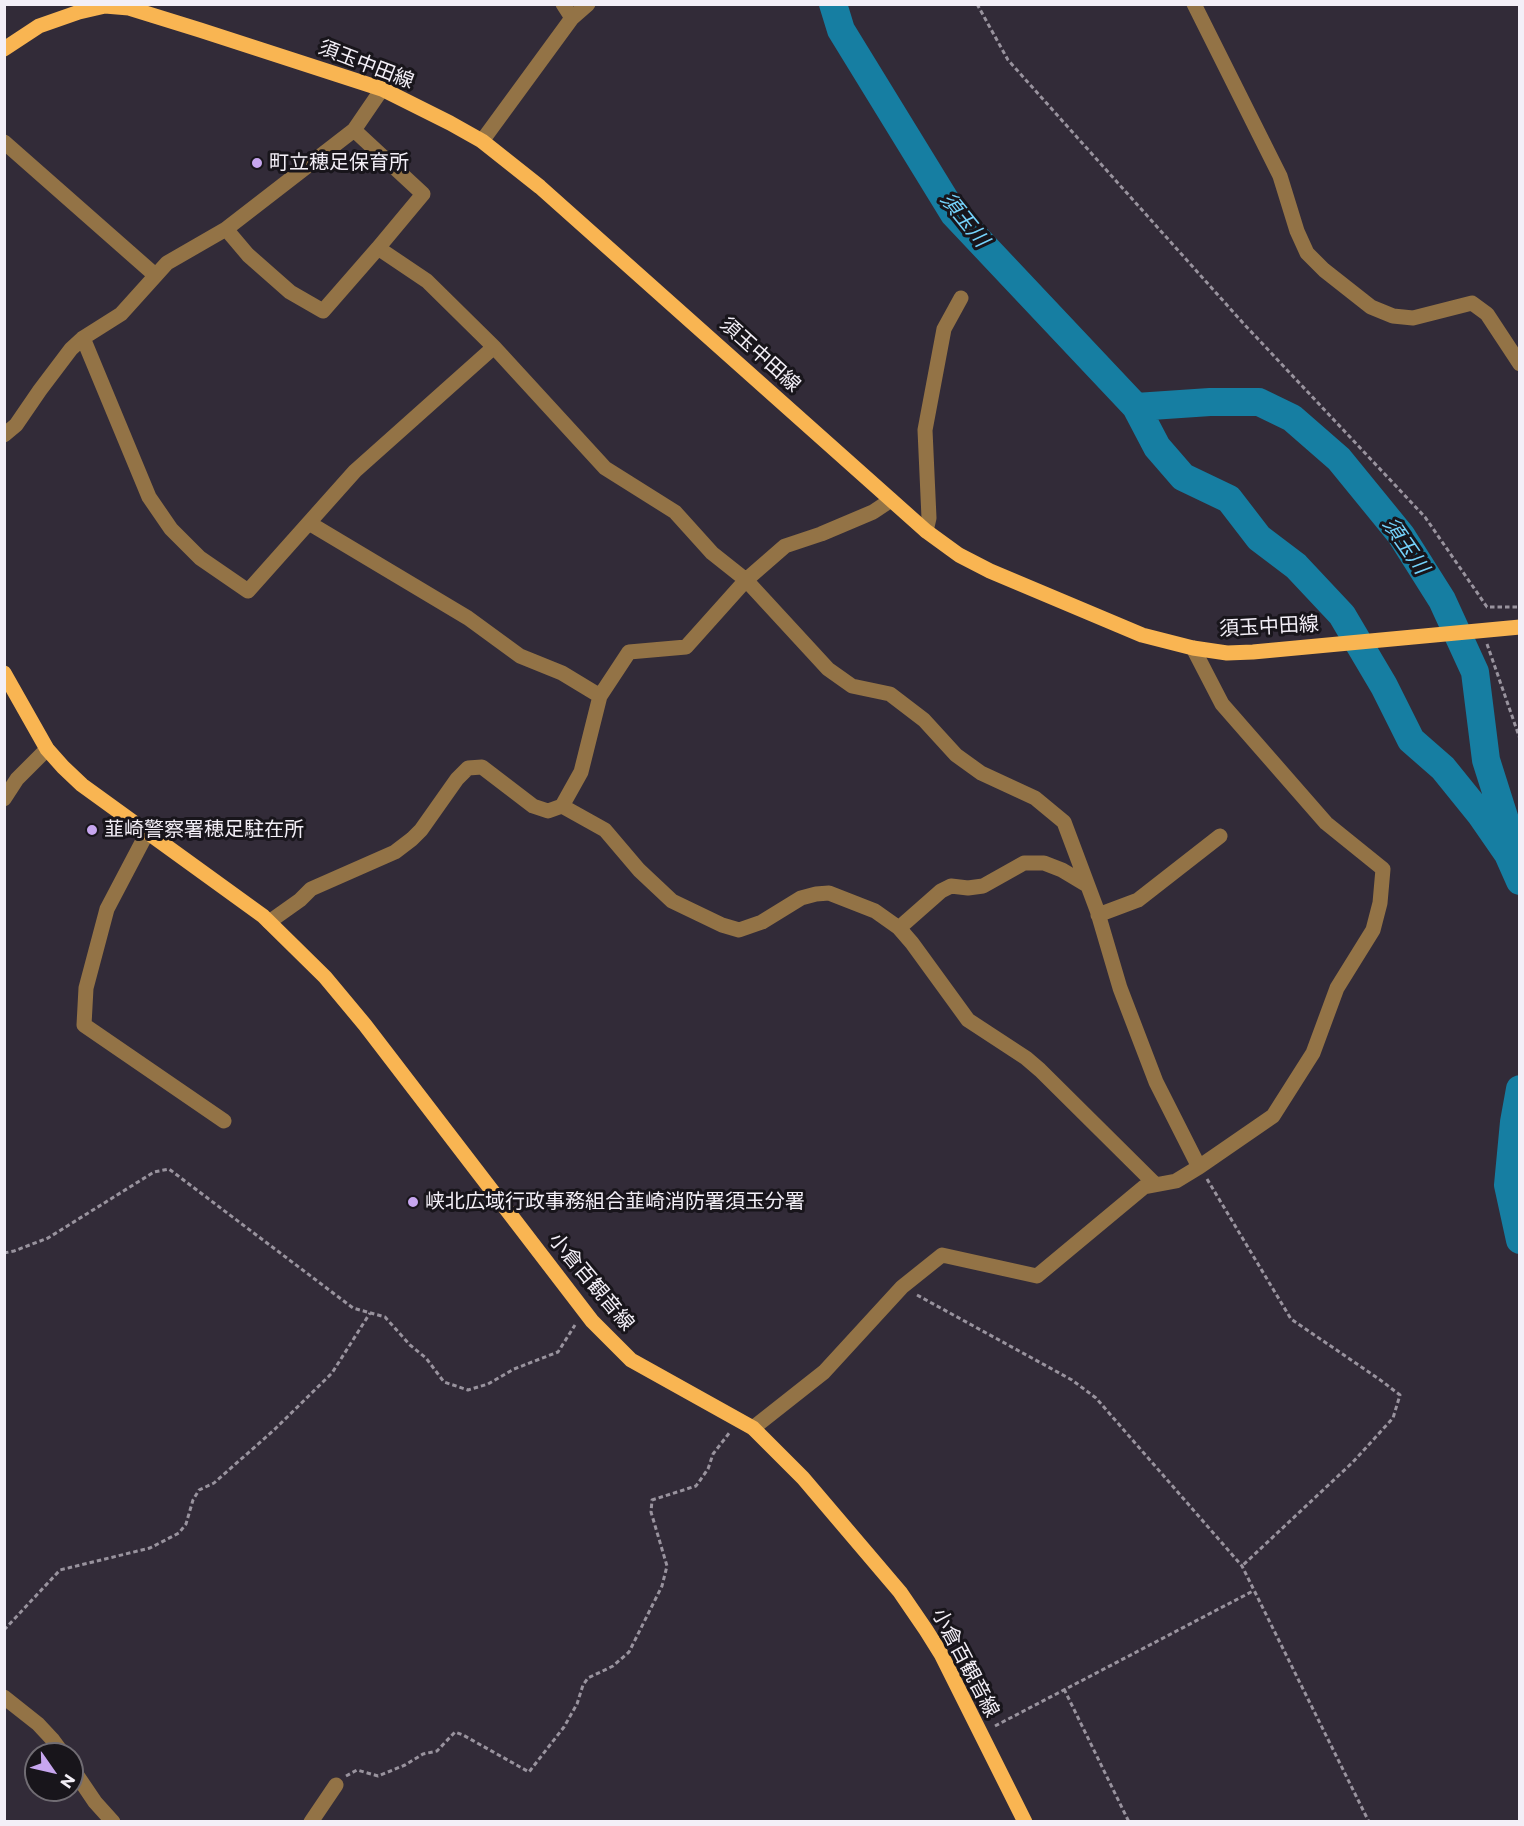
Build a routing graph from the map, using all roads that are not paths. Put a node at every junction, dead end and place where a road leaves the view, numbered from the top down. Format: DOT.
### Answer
graph roads {
  1 [pos="563,4"];
  2 [pos="588,4"];
  3 [pos="1194,4"];
  4 [pos="128,6"];
  5 [pos="572,18"];
  6 [pos="4,49"];
  7 [pos="381,89"];
  8 [pos="354,130"];
  9 [pos="482,141"];
  10 [pos="4,142"];
  11 [pos="226,228"];
  12 [pos="378,248"];
  13 [pos="155,275"];
  14 [pos="961,298"];
  15 [pos="83,338"];
  16 [pos="494,347"];
  17 [pos="1520,364"];
  18 [pos="4,435"];
  19 [pos="891,500"];
  20 [pos="309,523"];
  21 [pos="926,531"];
  22 [pos="746,580"];
  23 [pos="1520,627"];
  24 [pos="1192,648"];
  25 [pos="4,673"];
  26 [pos="600,696"];
  27 [pos="47,748"];
  28 [pos="4,799"];
  29 [pos="562,806"];
  30 [pos="148,831"];
  31 [pos="1220,836"];
  32 [pos="1087,885"];
  33 [pos="1098,915"];
  34 [pos="269,922"];
  35 [pos="899,928"];
  36 [pos="224,1121"];
  37 [pos="1200,1167"];
  38 [pos="1155,1184"];
  39 [pos="747,1425"];
  40 [pos="4,1697"];
  41 [pos="54,1742"];
  42 [pos="336,1785"];
  43 [pos="84,1786"];
  44 [pos="113,1821"];
  45 [pos="311,1821"];
  46 [pos="1025,1821"];
  1 -- 5 [label="street"];
  2 -- 5 [label="street"];
  3 -- 17 [label="street"];
  4 -- 6 [label="main road, 須玉中田線"];
  4 -- 7 [label="main road, 須玉中田線"];
  5 -- 9 [label="street"];
  7 -- 8 [label="street"];
  7 -- 9 [label="main road, 須玉中田線"];
  8 -- 11 [label="street"];
  8 -- 12 [label="street"];
  9 -- 19 [label="main road, 須玉中田線"];
  10 -- 13 [label="street"];
  11 -- 12 [label="street"];
  11 -- 13 [label="street"];
  12 -- 16 [label="street"];
  13 -- 15 [label="street"];
  14 -- 21 [label="street"];
  15 -- 18 [label="street"];
  15 -- 20 [label="street"];
  16 -- 20 [label="street"];
  16 -- 22 [label="street"];
  19 -- 21 [label="main road, 須玉中田線"];
  19 -- 22 [label="street"];
  20 -- 26 [label="street"];
  21 -- 24 [label="main road, 須玉中田線"];
  22 -- 26 [label="street"];
  22 -- 32 [label="street"];
  23 -- 24 [label="main road, 須玉中田線"];
  24 -- 37 [label="street"];
  25 -- 27 [label="main road, 小倉百観音線"];
  26 -- 29 [label="street"];
  27 -- 28 [label="street"];
  27 -- 30 [label="main road, 小倉百観音線"];
  29 -- 34 [label="street"];
  29 -- 35 [label="street"];
  30 -- 34 [label="main road, 小倉百観音線"];
  30 -- 36 [label="street"];
  31 -- 33 [label="street"];
  32 -- 33 [label="street"];
  32 -- 35 [label="street"];
  33 -- 37 [label="street"];
  34 -- 39 [label="main road, 小倉百観音線"];
  35 -- 38 [label="street"];
  37 -- 38 [label="street"];
  38 -- 39 [label="street"];
  39 -- 46 [label="main road, 小倉百観音線"];
  40 -- 41 [label="street"];
  42 -- 45 [label="street"];
  43 -- 44 [label="street"];
}
